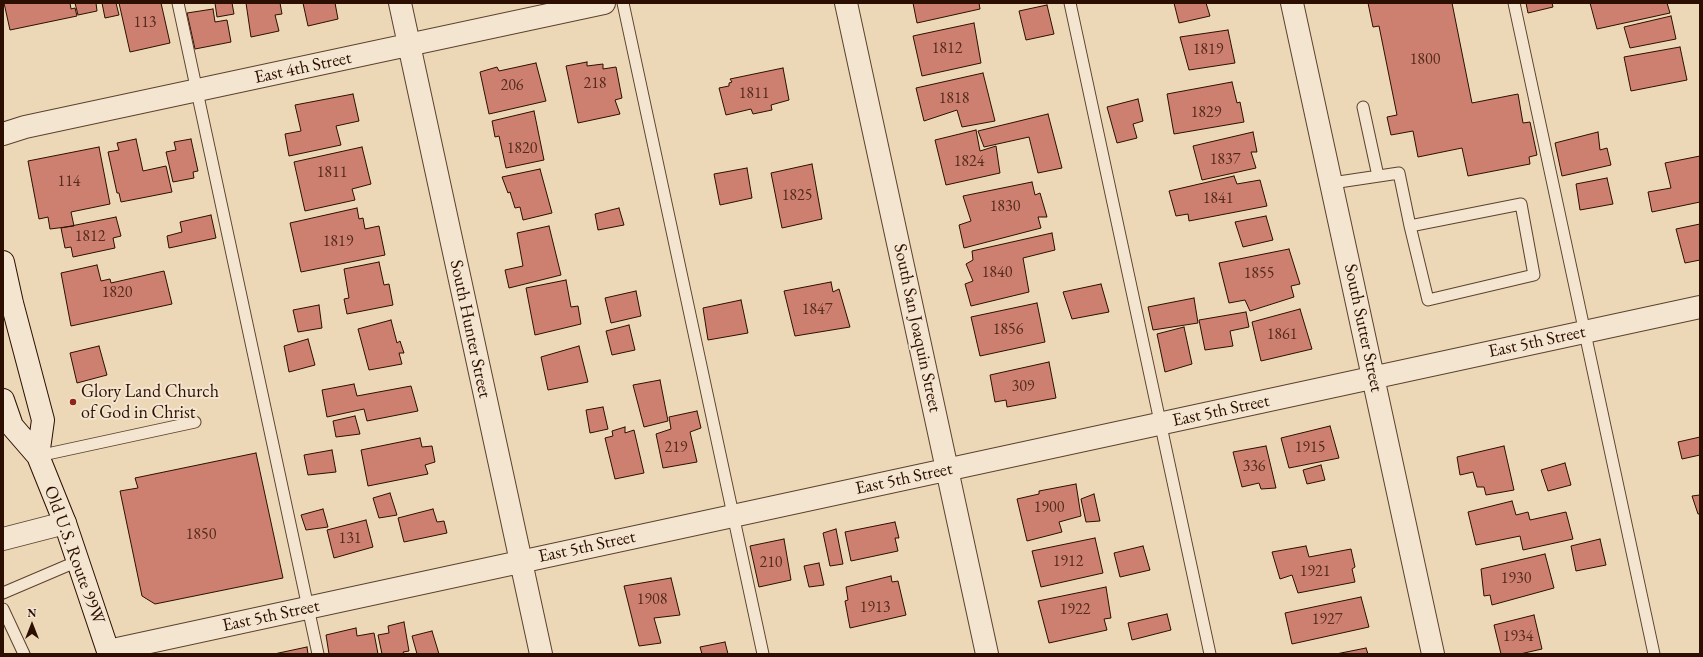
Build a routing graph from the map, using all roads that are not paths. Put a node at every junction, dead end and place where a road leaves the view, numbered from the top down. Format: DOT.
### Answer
graph roads {
  1 [pos="178,3"];
  2 [pos="400,3"];
  3 [pos="604,3"];
  4 [pos="623,3"];
  5 [pos="846,3"];
  6 [pos="1070,3"];
  7 [pos="1292,3"];
  8 [pos="1514,3"];
  9 [pos="409,45"];
  10 [pos="198,90"];
  11 [pos="1363,107"];
  12 [pos="3,134"];
  13 [pos="1378,176"];
  14 [pos="1332,183"];
  15 [pos="1410,226"];
  16 [pos="3,262"];
  17 [pos="1700,307"];
  18 [pos="1585,332"];
  19 [pos="1374,378"];
  20 [pos="3,400"];
  21 [pos="194,422"];
  22 [pos="1161,424"];
  23 [pos="38,456"];
  24 [pos="948,470"];
  25 [pos="733,516"];
  26 [pos="64,523"];
  27 [pos="3,539"];
  28 [pos="78,561"];
  29 [pos="521,562"];
  30 [pos="3,594"];
  31 [pos="308,608"];
  32 [pos="3,609"];
  33 [pos="106,653"];
  34 [pos="24,654"];
  35 [pos="318,654"];
  36 [pos="541,654"];
  37 [pos="763,654"];
  38 [pos="987,654"];
  39 [pos="1210,654"];
  40 [pos="1433,654"];
  41 [pos="1654,654"];
  1 -- 10 [label="lane"];
  2 -- 9 [label="street, South Hunter Street"];
  3 -- 9 [label="street, East 4th Street"];
  4 -- 25 [label="lane"];
  5 -- 24 [label="street, South San Joaquin Street"];
  6 -- 22 [label="lane"];
  7 -- 14 [label="street, South Sutter Street"];
  8 -- 18 [label="lane"];
  9 -- 10 [label="street, East 4th Street"];
  9 -- 29 [label="street, South Hunter Street"];
  10 -- 12 [label="street, East 4th Street"];
  10 -- 31 [label="lane"];
  11 -- 13 [label="lane"];
  13 -- 14 [label="lane"];
  13 -- 15 [label="lane"];
  14 -- 19 [label="street, South Sutter Street"];
  15 -- 15 [label="lane"];
  16 -- 23 [label="street, Old U.S. Route 99W"];
  17 -- 18 [label="street, East 5th Street"];
  18 -- 19 [label="street, East 5th Street"];
  18 -- 41 [label="lane"];
  19 -- 22 [label="street, East 5th Street"];
  19 -- 40 [label="street, South Sutter Street"];
  20 -- 23 [label="street, Old U.S. Route 99W"];
  21 -- 23 [label="lane"];
  22 -- 24 [label="street, East 5th Street"];
  22 -- 39 [label="lane"];
  23 -- 26 [label="street, Old U.S. Route 99W"];
  24 -- 25 [label="street, East 5th Street"];
  24 -- 38 [label="street, South San Joaquin Street"];
  25 -- 29 [label="street, East 5th Street"];
  25 -- 37 [label="lane"];
  26 -- 27 [label="street"];
  26 -- 28 [label="street, Old U.S. Route 99W"];
  28 -- 30 [label="lane"];
  28 -- 33 [label="street, Old U.S. Route 99W"];
  29 -- 31 [label="street, East 5th Street"];
  29 -- 36 [label="street, South Hunter Street"];
  31 -- 33 [label="street, East 5th Street"];
  31 -- 35 [label="lane"];
  32 -- 34 [label="lane"];
}
